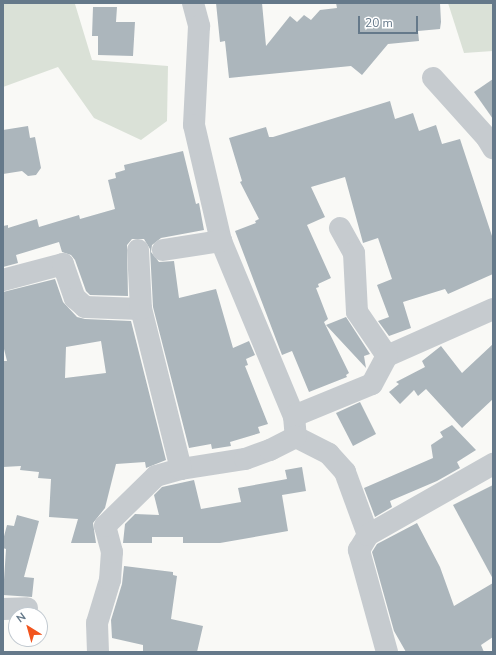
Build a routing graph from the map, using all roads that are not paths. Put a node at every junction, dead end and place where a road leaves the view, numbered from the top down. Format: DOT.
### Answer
graph roads {
  1 [pos="193,3"];
  2 [pos="433,78"];
  3 [pos="493,148"];
  4 [pos="340,228"];
  5 [pos="221,241"];
  6 [pos="138,250"];
  7 [pos="163,250"];
  8 [pos="3,280"];
  9 [pos="141,309"];
  10 [pos="493,309"];
  11 [pos="387,356"];
  12 [pos="295,427"];
  13 [pos="493,464"];
  14 [pos="181,469"];
  15 [pos="368,535"];
  16 [pos="98,652"];
  17 [pos="387,652"];
  1 -- 5 [label="street"];
  2 -- 3 [label="street"];
  4 -- 11 [label="street"];
  5 -- 7 [label="street"];
  5 -- 12 [label="street"];
  6 -- 9 [label="street"];
  8 -- 9 [label="street"];
  9 -- 14 [label="street"];
  10 -- 11 [label="street"];
  11 -- 12 [label="street"];
  12 -- 14 [label="street"];
  12 -- 15 [label="street"];
  13 -- 15 [label="street"];
  14 -- 16 [label="street"];
  15 -- 17 [label="street"];
}
